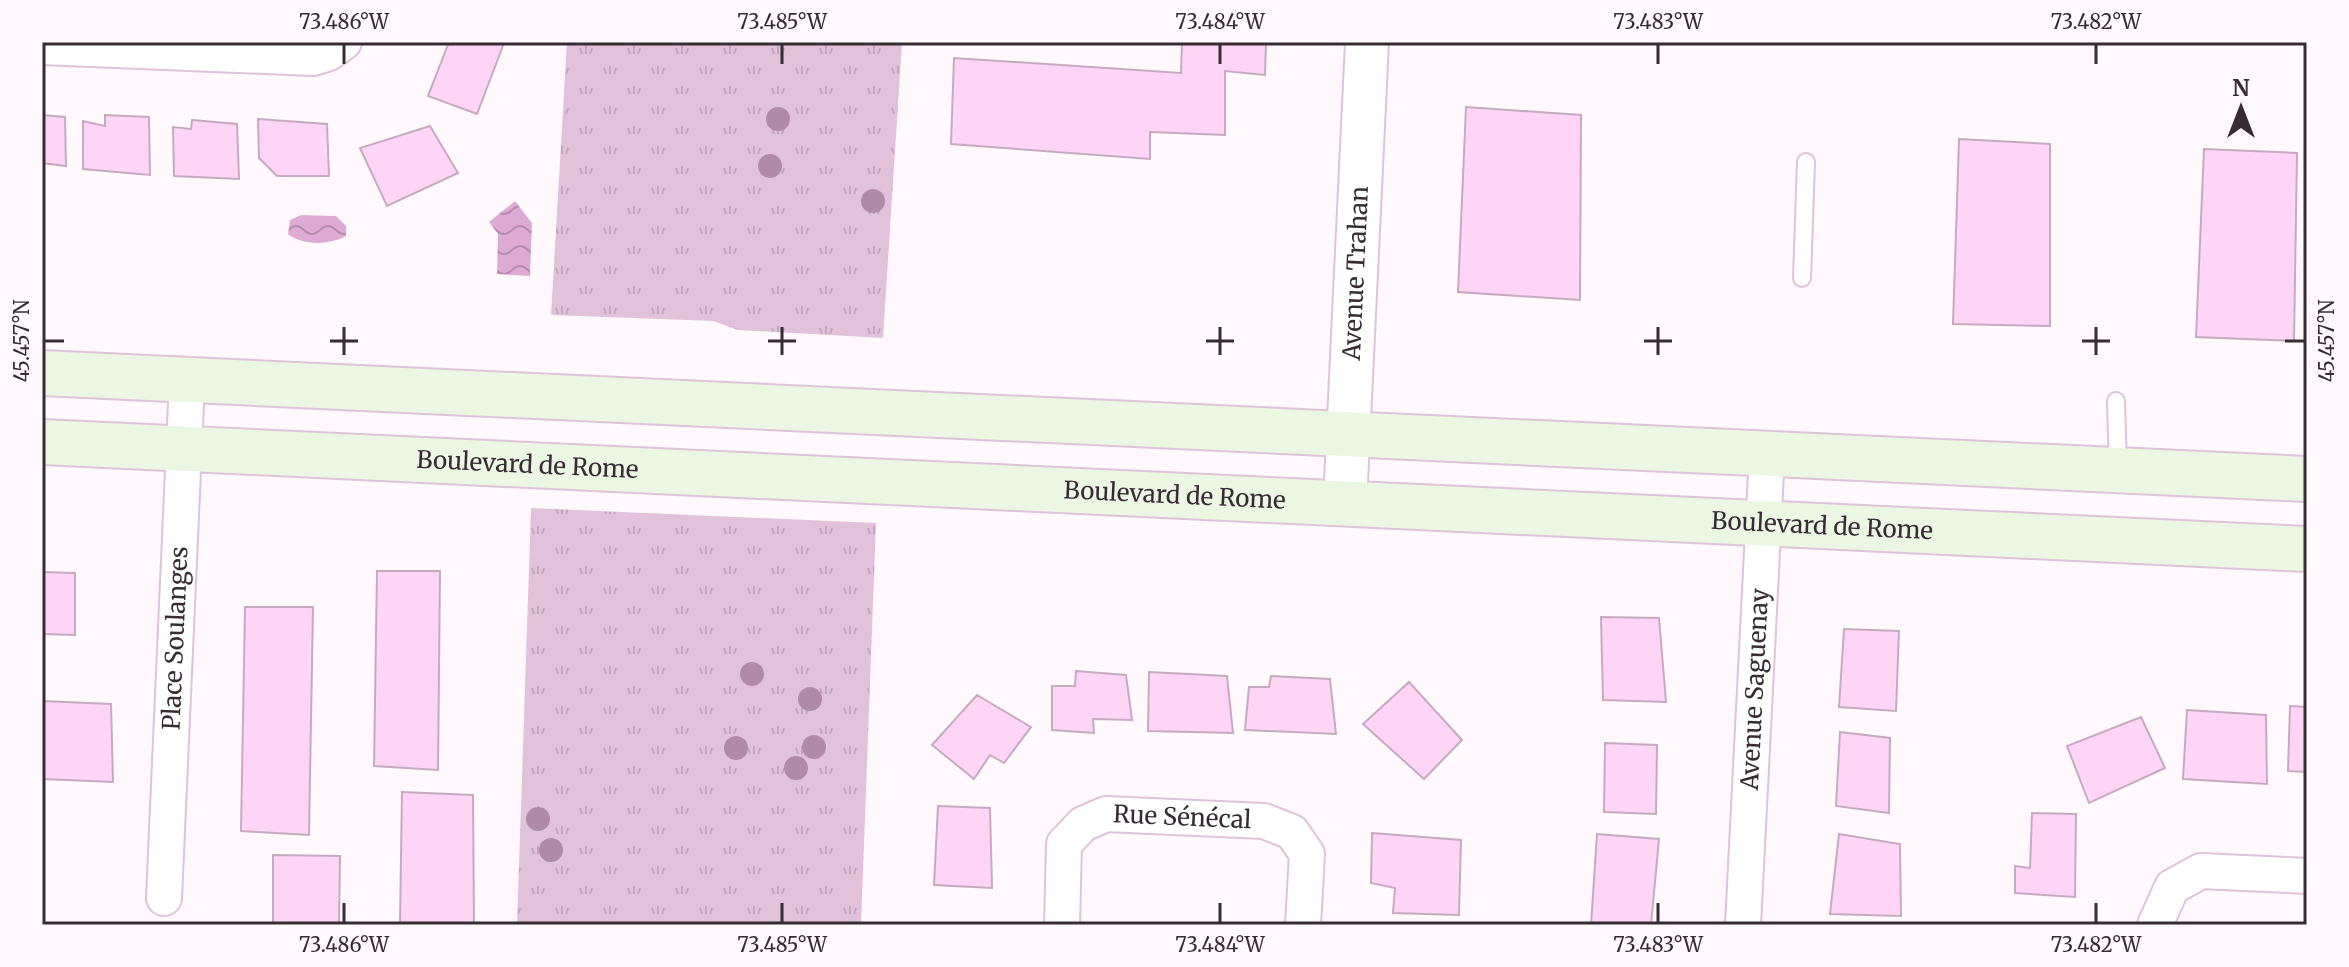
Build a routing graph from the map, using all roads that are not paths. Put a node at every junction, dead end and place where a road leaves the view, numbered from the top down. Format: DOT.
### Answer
graph roads {
  1 [pos="344,42"];
  2 [pos="1367,42"];
  3 [pos="42,47"];
  4 [pos="1806,162"];
  5 [pos="1802,278"];
  6 [pos="42,373"];
  7 [pos="187,380"];
  8 [pos="2116,401"];
  9 [pos="1349,435"];
  10 [pos="42,442"];
  11 [pos="184,448"];
  12 [pos="1767,453"];
  13 [pos="2118,470"];
  14 [pos="2307,479"];
  15 [pos="1345,503"];
  16 [pos="1762,523"];
  17 [pos="2307,549"];
  18 [pos="2307,876"];
  19 [pos="164,898"];
  20 [pos="1062,925"];
  21 [pos="1303,925"];
  22 [pos="1743,925"];
  23 [pos="2155,925"];
  1 -- 3 [label="street"];
  2 -- 9 [label="street, Avenue Trahan"];
  4 -- 5 [label="lane"];
  6 -- 7 [label="main road"];
  7 -- 9 [label="main road"];
  7 -- 11 [label="street, Place Soulanges"];
  8 -- 13 [label="lane"];
  9 -- 12 [label="main road"];
  9 -- 15 [label="street, Avenue Trahan"];
  10 -- 11 [label="main road, Boulevard de Rome"];
  11 -- 15 [label="main road, Boulevard de Rome"];
  11 -- 19 [label="street, Place Soulanges"];
  12 -- 13 [label="main road"];
  12 -- 16 [label="street, Avenue Saguenay"];
  13 -- 14 [label="main road"];
  15 -- 16 [label="main road, Boulevard de Rome"];
  16 -- 17 [label="main road, Boulevard de Rome"];
  16 -- 22 [label="street, Avenue Saguenay"];
  18 -- 23 [label="street"];
  20 -- 21 [label="street, Rue Sénécal"];
}
